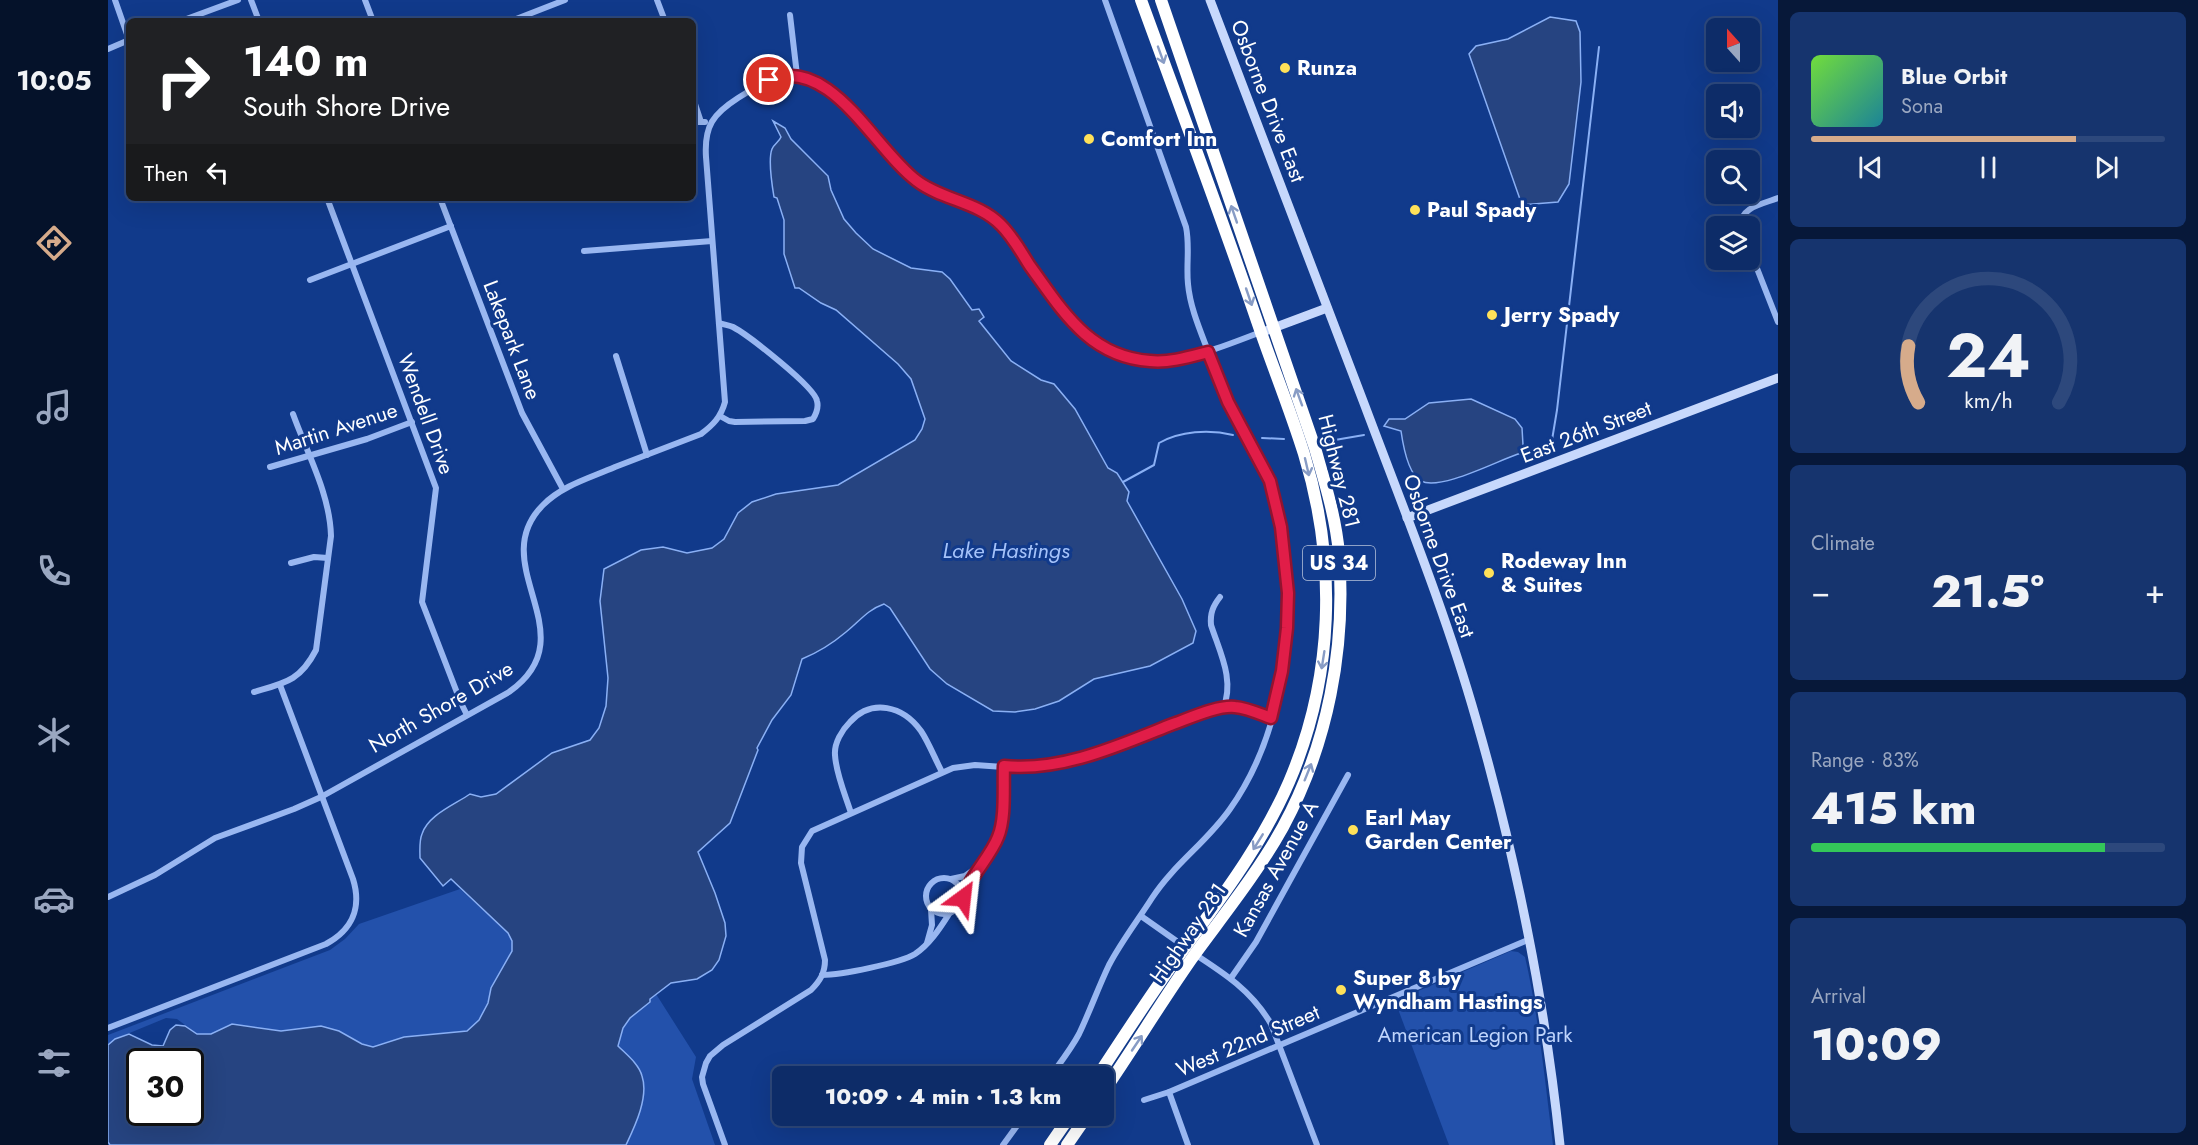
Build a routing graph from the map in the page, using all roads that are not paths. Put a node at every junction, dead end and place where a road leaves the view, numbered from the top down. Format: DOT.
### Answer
graph roads {
  1 [pos="115,0"];
  2 [pos="238,0"];
  3 [pos="251,0"];
  4 [pos="365,0"];
  5 [pos="565,0"];
  6 [pos="657,0"];
  7 [pos="1105,0"];
  8 [pos="1140,0"];
  9 [pos="1161,0"];
  10 [pos="1210,0"];
  11 [pos="790,15"];
  12 [pos="189,18"];
  13 [pos="258,18"];
  14 [pos="372,18"];
  15 [pos="519,18"];
  16 [pos="664,18"];
  17 [pos="126,31"];
  18 [pos="126,41"];
  19 [pos="108,49"];
  20 [pos="797,75"];
  21 [pos="696,106"];
  22 [pos="711,121"];
  23 [pos="696,122"];
  24 [pos="702,122"];
  25 [pos="1778,198"];
  26 [pos="328,201"];
  27 [pos="441,201"];
  28 [pos="1743,216"];
  29 [pos="451,226"];
  30 [pos="712,241"];
  31 [pos="584,251"];
  32 [pos="352,264"];
  33 [pos="1758,270"];
  34 [pos="310,280"];
  35 [pos="1327,308"];
  36 [pos="1778,322"];
  37 [pos="719,323"];
  38 [pos="1273,328"];
  39 [pos="1260,333"];
  40 [pos="1208,352"];
  41 [pos="616,356"];
  42 [pos="1778,378"];
  43 [pos="292,414"];
  44 [pos="720,416"];
  45 [pos="412,422"];
  46 [pos="647,455"];
  47 [pos="308,456"];
  48 [pos="270,467"];
  49 [pos="563,489"];
  50 [pos="1407,518"];
  51 [pos="328,558"];
  52 [pos="291,563"];
  53 [pos="1220,597"];
  54 [pos="280,685"];
  55 [pos="254,692"];
  56 [pos="1223,709"];
  57 [pos="467,715"];
  58 [pos="1271,718"];
  59 [pos="1004,766"];
  60 [pos="942,772"];
  61 [pos="1348,775"];
  62 [pos="321,797"];
  63 [pos="851,813"];
  64 [pos="980,866"];
  65 [pos="951,879"];
  66 [pos="963,895"];
  67 [pos="108,897"];
  68 [pos="930,908"];
  69 [pos="949,914"];
  70 [pos="1141,916"];
  71 [pos="1530,939"];
  72 [pos="927,943"];
  73 [pos="1190,951"];
  74 [pos="822,975"];
  75 [pos="1231,978"];
  76 [pos="108,1028"];
  77 [pos="1280,1045"];
  78 [pos="1057,1066"];
  79 [pos="1105,1066"];
  80 [pos="1114,1075"];
  81 [pos="1169,1092"];
  82 [pos="1144,1101"];
  83 [pos="1017,1126"];
  84 [pos="1063,1126"];
  85 [pos="1080,1126"];
  86 [pos="725,1145"];
  87 [pos="1003,1145"];
  88 [pos="1050,1145"];
  89 [pos="1067,1145"];
  90 [pos="1188,1145"];
  91 [pos="1317,1145"];
  92 [pos="1560,1145"];
  1 -- 17 [label="street"];
  2 -- 12 [label="street"];
  3 -- 13 [label="street"];
  4 -- 14 [label="street"];
  5 -- 15 [label="street"];
  6 -- 16 [label="street"];
  7 -- 40 [label="street"];
  8 -- 39 [label="highway, Highway 281 / US 34, one-way"];
  38 -- 9 [label="highway, Highway 281 / US 34, one-way"];
  10 -- 35 [label="street, Osborne Drive East"];
  11 -- 20 [label="street"];
  18 -- 19 [label="street"];
  20 -- 22 [label="street"];
  20 -- 40 [label="street"];
  21 -- 24 [label="street"];
  22 -- 24 [label="street"];
  22 -- 30 [label="street"];
  23 -- 24 [label="street"];
  25 -- 28 [label="street"];
  26 -- 32 [label="street, Wendell Drive"];
  27 -- 29 [label="street, Lakepark Lane"];
  29 -- 32 [label="street"];
  29 -- 49 [label="street, Lakepark Lane"];
  30 -- 31 [label="street"];
  30 -- 37 [label="street"];
  32 -- 34 [label="street"];
  32 -- 45 [label="street, Wendell Drive"];
  33 -- 36 [label="street"];
  35 -- 38 [label="street"];
  35 -- 50 [label="street, Osborne Drive East"];
  37 -- 44 [label="street"];
  37 -- 44 [label="street"];
  38 -- 39 [label="street"];
  73 -- 38 [label="highway, Highway 281 / US 34, one-way"];
  39 -- 40 [label="street"];
  39 -- 73 [label="highway, Highway 281 / US 34, one-way"];
  40 -- 58 [label="street"];
  41 -- 46 [label="street"];
  42 -- 50 [label="street, East 26th Street"];
  43 -- 47 [label="street"];
  44 -- 46 [label="street, North Shore Drive"];
  45 -- 47 [label="street, Martin Avenue"];
  45 -- 57 [label="street, Wendell Drive"];
  46 -- 49 [label="street, North Shore Drive"];
  47 -- 48 [label="street, Martin Avenue"];
  47 -- 51 [label="street"];
  49 -- 57 [label="street, North Shore Drive"];
  50 -- 71 [label="street, Osborne Drive East"];
  51 -- 52 [label="street"];
  51 -- 54 [label="street"];
  53 -- 56 [label="street"];
  54 -- 55 [label="street"];
  54 -- 62 [label="street"];
  56 -- 58 [label="street"];
  56 -- 59 [label="street"];
  57 -- 62 [label="street, North Shore Drive"];
  58 -- 70 [label="street"];
  59 -- 60 [label="street"];
  59 -- 64 [label="street"];
  60 -- 63 [label="street"];
  60 -- 63 [label="street"];
  61 -- 75 [label="street, Kansas Avenue A"];
  62 -- 67 [label="street, North Shore Drive"];
  62 -- 76 [label="street"];
  63 -- 74 [label="street"];
  64 -- 65 [label="street"];
  64 -- 66 [label="street"];
  65 -- 66 [label="street"];
  65 -- 68 [label="street"];
  66 -- 69 [label="street"];
  68 -- 69 [label="street"];
  68 -- 72 [label="street"];
  69 -- 72 [label="street"];
  70 -- 73 [label="street"];
  70 -- 78 [label="street"];
  71 -- 77 [label="street, West 22nd Street"];
  71 -- 92 [label="street, Osborne Drive East"];
  72 -- 74 [label="street"];
  73 -- 75 [label="street"];
  73 -- 79 [label="highway, Highway 281 / US 34"];
  80 -- 73 [label="highway, Highway 281 / US 34, one-way"];
  74 -- 86 [label="street"];
  75 -- 77 [label="street"];
  77 -- 81 [label="street, West 22nd Street"];
  77 -- 91 [label="street"];
  81 -- 82 [label="street, West 22nd Street"];
  81 -- 90 [label="street"];
  83 -- 87 [label="street"];
  84 -- 88 [label="highway"];
  85 -- 89 [label="highway"];
}
